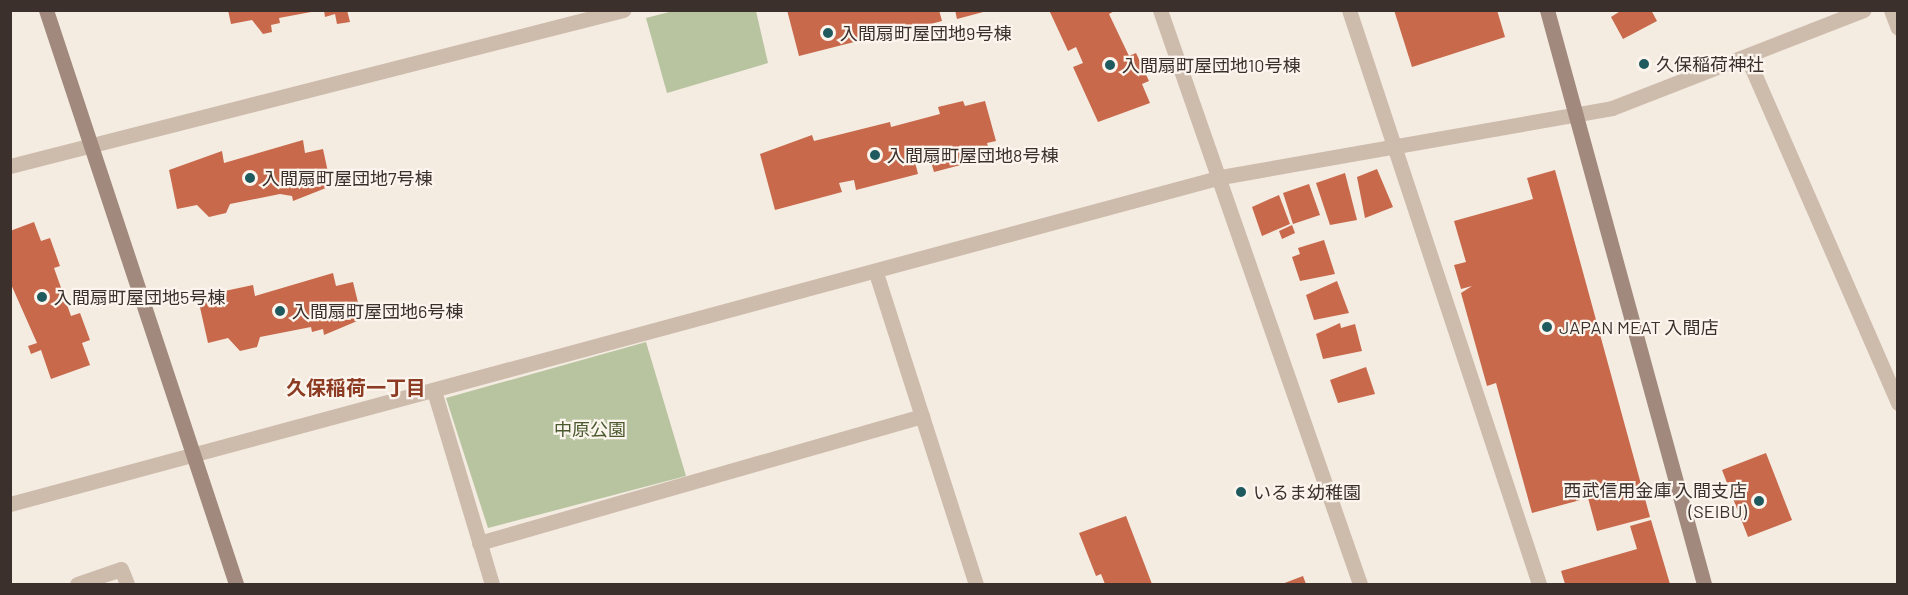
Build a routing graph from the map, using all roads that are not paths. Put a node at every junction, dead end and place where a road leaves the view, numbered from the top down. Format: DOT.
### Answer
graph roads {
  1 [pos="46,10"];
  2 [pos="623,10"];
  3 [pos="1160,10"];
  4 [pos="1349,10"];
  5 [pos="1547,10"];
  6 [pos="1864,10"];
  7 [pos="1891,10"];
  8 [pos="1898,28"];
  9 [pos="1747,57"];
  10 [pos="1579,114"];
  11 [pos="90,145"];
  12 [pos="1396,147"];
  13 [pos="10,166"];
  14 [pos="1221,177"];
  15 [pos="876,273"];
  16 [pos="434,391"];
  17 [pos="1898,403"];
  18 [pos="922,416"];
  19 [pos="194,456"];
  20 [pos="10,504"];
  21 [pos="479,543"];
  22 [pos="77,585"];
  23 [pos="127,585"];
  24 [pos="236,585"];
  25 [pos="492,585"];
  26 [pos="976,585"];
  27 [pos="1360,585"];
  28 [pos="1539,585"];
  29 [pos="1704,585"];
  1 -- 11 [label="street"];
  2 -- 11 [label="street"];
  3 -- 14 [label="street"];
  4 -- 12 [label="street"];
  5 -- 10 [label="street"];
  6 -- 9 [label="street"];
  7 -- 8 [label="street"];
  9 -- 10 [label="street"];
  9 -- 17 [label="street"];
  10 -- 12 [label="street"];
  10 -- 29 [label="street"];
  11 -- 13 [label="street"];
  11 -- 19 [label="street"];
  12 -- 14 [label="street"];
  12 -- 28 [label="street"];
  14 -- 15 [label="street"];
  14 -- 27 [label="street"];
  15 -- 16 [label="street"];
  15 -- 18 [label="street"];
  16 -- 19 [label="street"];
  16 -- 21 [label="street"];
  18 -- 21 [label="street"];
  18 -- 26 [label="street"];
  19 -- 20 [label="street"];
  19 -- 24 [label="street"];
  21 -- 25 [label="street"];
  22 -- 23 [label="street"];
}
